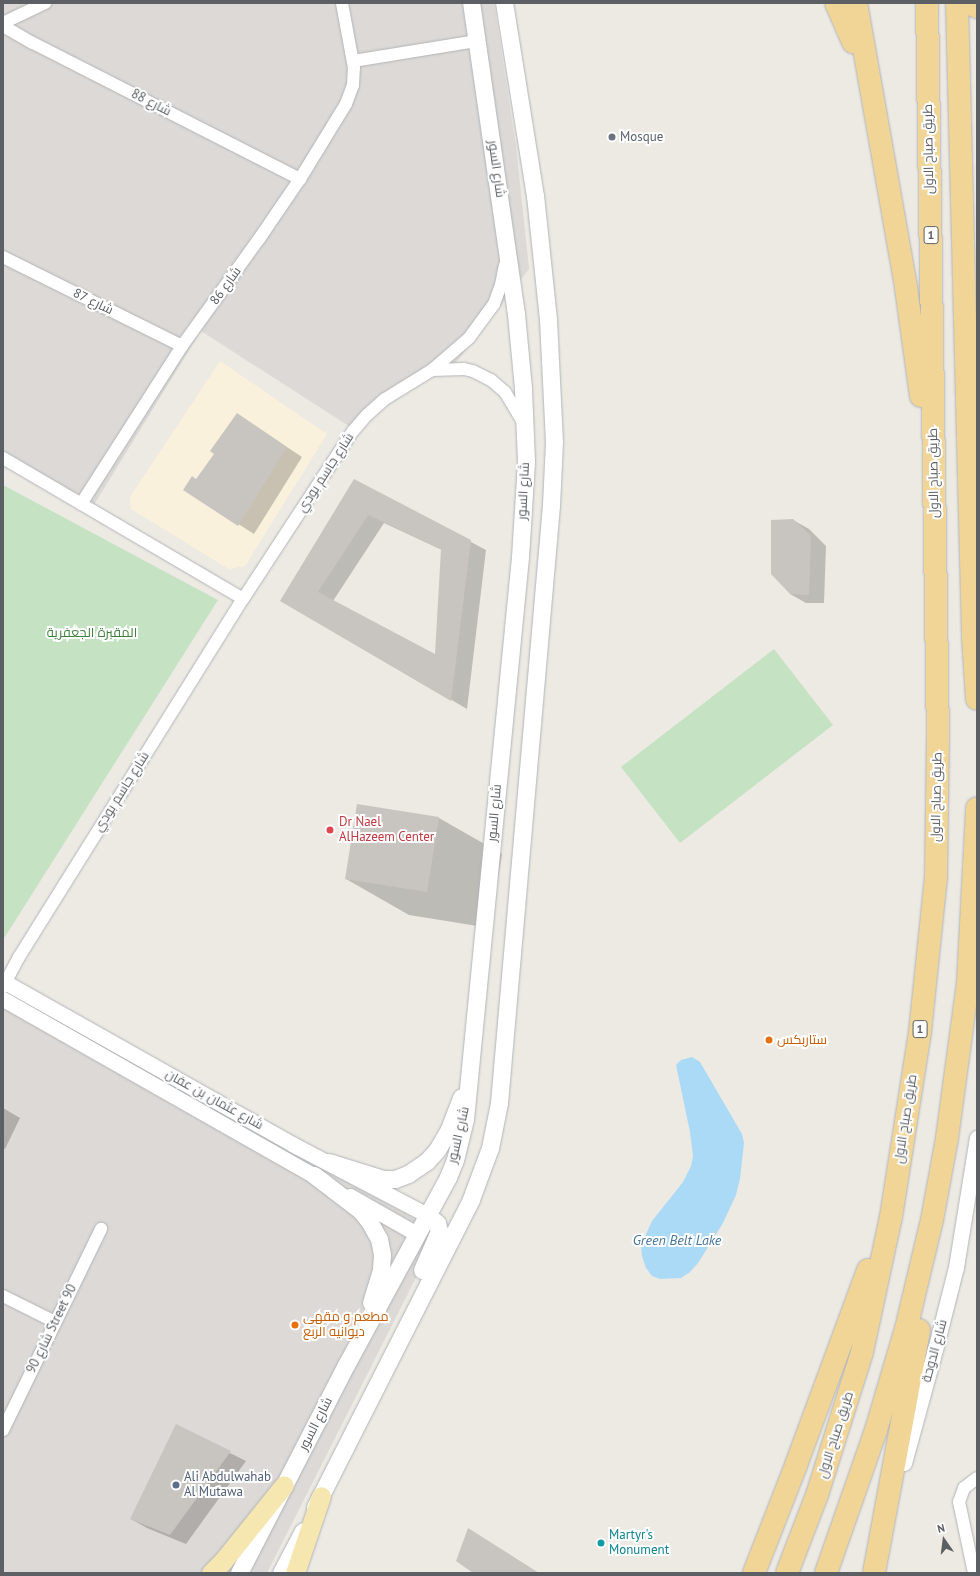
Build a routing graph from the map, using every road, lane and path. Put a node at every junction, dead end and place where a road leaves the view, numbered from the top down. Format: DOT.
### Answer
graph roads {
  1 [pos="45,3"];
  2 [pos="342,3"];
  3 [pos="471,3"];
  4 [pos="504,3"];
  5 [pos="836,3"];
  6 [pos="856,3"];
  7 [pos="927,3"];
  8 [pos="957,3"];
  9 [pos="967,3"];
  10 [pos="977,7"];
  11 [pos="3,24"];
  12 [pos="477,41"];
  13 [pos="353,61"];
  14 [pos="874,108"];
  15 [pos="300,179"];
  16 [pos="508,248"];
  17 [pos="3,257"];
  18 [pos="182,346"];
  19 [pos="432,370"];
  20 [pos="525,425"];
  21 [pos="3,458"];
  22 [pos="934,468"];
  23 [pos="81,504"];
  24 [pos="243,599"];
  25 [pos="977,699"];
  26 [pos="977,808"];
  27 [pos="4,983"];
  28 [pos="3,999"];
  29 [pos="471,1068"];
  30 [pos="977,1138"];
  31 [pos="329,1162"];
  32 [pos="314,1174"];
  33 [pos="427,1215"];
  34 [pos="891,1217"];
  35 [pos="460,1220"];
  36 [pos="932,1220"];
  37 [pos="101,1229"];
  38 [pos="417,1234"];
  39 [pos="436,1240"];
  40 [pos="3,1296"];
  41 [pos="56,1322"];
  42 [pos="398,1344"];
  43 [pos="346,1365"];
  44 [pos="3,1430"];
  45 [pos="977,1478"];
  46 [pos="284,1485"];
  47 [pos="321,1496"];
  48 [pos="875,1567"];
  49 [pos="211,1573"];
  50 [pos="239,1573"];
  51 [pos="281,1573"];
  52 [pos="295,1573"];
  53 [pos="754,1573"];
  54 [pos="786,1573"];
  55 [pos="826,1573"];
  56 [pos="974,1573"];
  1 -- 11 [label="street"];
  2 -- 13 [label="street, شارع 86"];
  3 -- 12 [label="main road, شارع السور"];
  4 -- 35 [label="main road, شارع السور"];
  5 -- 14 [label="highway"];
  6 -- 14 [label="highway"];
  7 -- 22 [label="highway, طريق صباح الاول / 1"];
  8 -- 25 [label="highway"];
  9 -- 10 [label="highway"];
  11 -- 15 [label="street, شارع 88"];
  12 -- 13 [label="street"];
  12 -- 16 [label="main road, شارع السور"];
  13 -- 15 [label="street, شارع 86"];
  14 -- 22 [label="highway"];
  15 -- 18 [label="street, شارع 86"];
  16 -- 19 [label="street, شارع جاسم بودي"];
  16 -- 20 [label="main road, شارع السور"];
  17 -- 18 [label="street, شارع 87"];
  18 -- 23 [label="street, شارع 86"];
  19 -- 20 [label="street, شارع جاسم بودي"];
  19 -- 24 [label="street, شارع جاسم بودي"];
  20 -- 29 [label="main road, شارع السور"];
  21 -- 23 [label="street"];
  22 -- 34 [label="highway, طريق صباح الاول / 1"];
  23 -- 24 [label="street"];
  24 -- 27 [label="street, شارع جاسم بودي"];
  26 -- 36 [label="highway"];
  27 -- 31 [label="street, شارع عثمان بن عفان"];
  28 -- 32 [label="street, شارع عثمان بن عفان"];
  29 -- 31 [label="main road"];
  29 -- 33 [label="main road, شارع السور"];
  30 -- 48 [label="street, شارع الدوحة"];
  31 -- 33 [label="street, شارع عثمان بن عفان"];
  32 -- 38 [label="street, شارع عثمان بن عفان"];
  32 -- 43 [label="main road"];
  33 -- 38 [label="main road, شارع السور"];
  33 -- 39 [label="main road"];
  34 -- 53 [label="highway"];
  34 -- 54 [label="highway, طريق صباح الاول / 1"];
  35 -- 39 [label="main road"];
  35 -- 42 [label="main road, شارع السور"];
  36 -- 48 [label="highway"];
  36 -- 55 [label="highway"];
  37 -- 41 [label="street, شارع 90 Street 90"];
  38 -- 39 [label="main road"];
  38 -- 43 [label="main road, شارع السور"];
  39 -- 42 [label="main road"];
  40 -- 41 [label="street"];
  41 -- 44 [label="street, شارع 90 Street 90"];
  42 -- 47 [label="main road, شارع السور"];
  43 -- 46 [label="main road, شارع السور"];
  45 -- 56 [label="street"];
  46 -- 49 [label="main road"];
  46 -- 50 [label="main road, شارع السور"];
  47 -- 51 [label="main road, شارع السور"];
  47 -- 52 [label="main road"];
}
